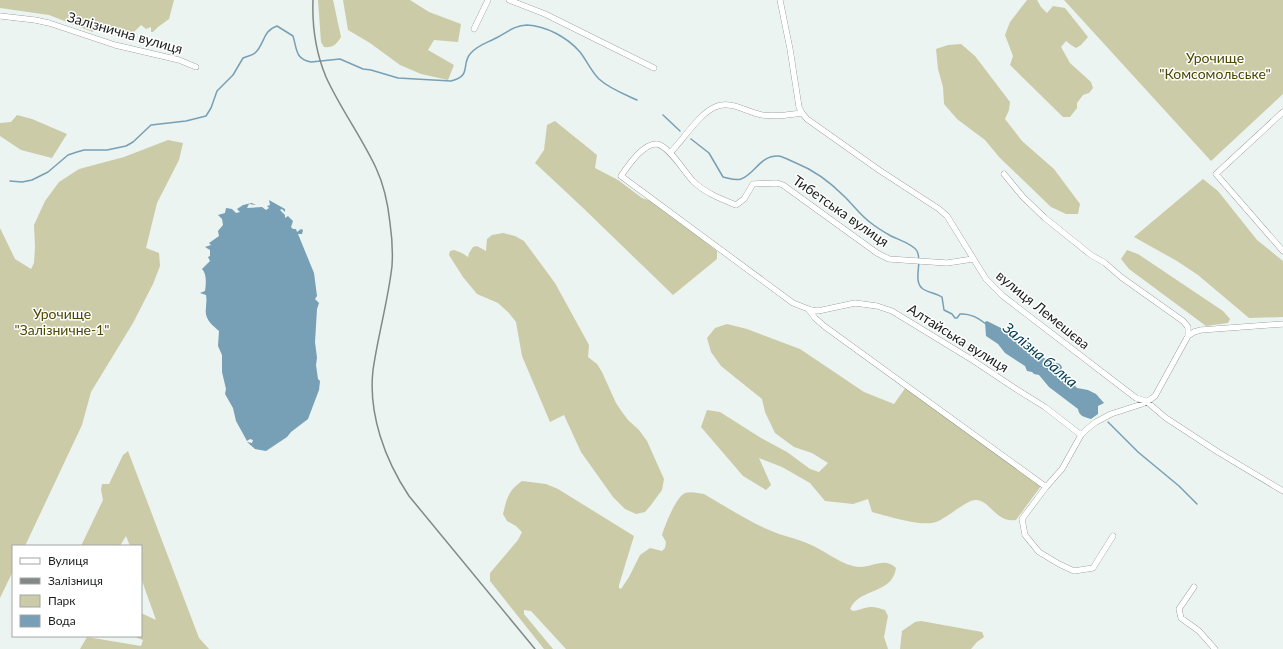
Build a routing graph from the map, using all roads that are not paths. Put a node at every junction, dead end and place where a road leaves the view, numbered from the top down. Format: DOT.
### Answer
graph roads {
  1 [pos="488,0"];
  2 [pos="509,0"];
  3 [pos="780,0"];
  4 [pos="0,16"];
  5 [pos="474,29"];
  6 [pos="196,67"];
  7 [pos="654,68"];
  8 [pos="802,113"];
  9 [pos="1282,115"];
  10 [pos="670,153"];
  11 [pos="1004,174"];
  12 [pos="621,176"];
  13 [pos="1283,251"];
  14 [pos="973,259"];
  15 [pos="809,310"];
  16 [pos="1283,324"];
  17 [pos="1188,336"];
  18 [pos="1146,401"];
  19 [pos="1081,435"];
  20 [pos="1046,487"];
  21 [pos="1283,491"];
  22 [pos="1113,536"];
  23 [pos="1194,587"];
  24 [pos="1215,649"];
  1 -- 5 [label="street"];
  2 -- 7 [label="street"];
  3 -- 8 [label="street"];
  4 -- 6 [label="street, Залізнична вулиця"];
  8 -- 10 [label="street"];
  8 -- 14 [label="street, вулиця Лемешєва"];
  9 -- 13 [label="street"];
  10 -- 12 [label="street, Тибетська вулиця"];
  10 -- 14 [label="street, Тибетська вулиця"];
  11 -- 17 [label="street"];
  12 -- 15 [label="street, Алтайська вулиця"];
  14 -- 18 [label="street, вулиця Лемешєва"];
  15 -- 19 [label="street, Алтайська вулиця"];
  15 -- 20 [label="street, Алтайська вулиця"];
  16 -- 17 [label="street"];
  17 -- 18 [label="street"];
  18 -- 19 [label="street"];
  18 -- 21 [label="street, вулиця Лемешєва"];
  19 -- 20 [label="street"];
  20 -- 22 [label="street"];
  23 -- 24 [label="street"];
}
